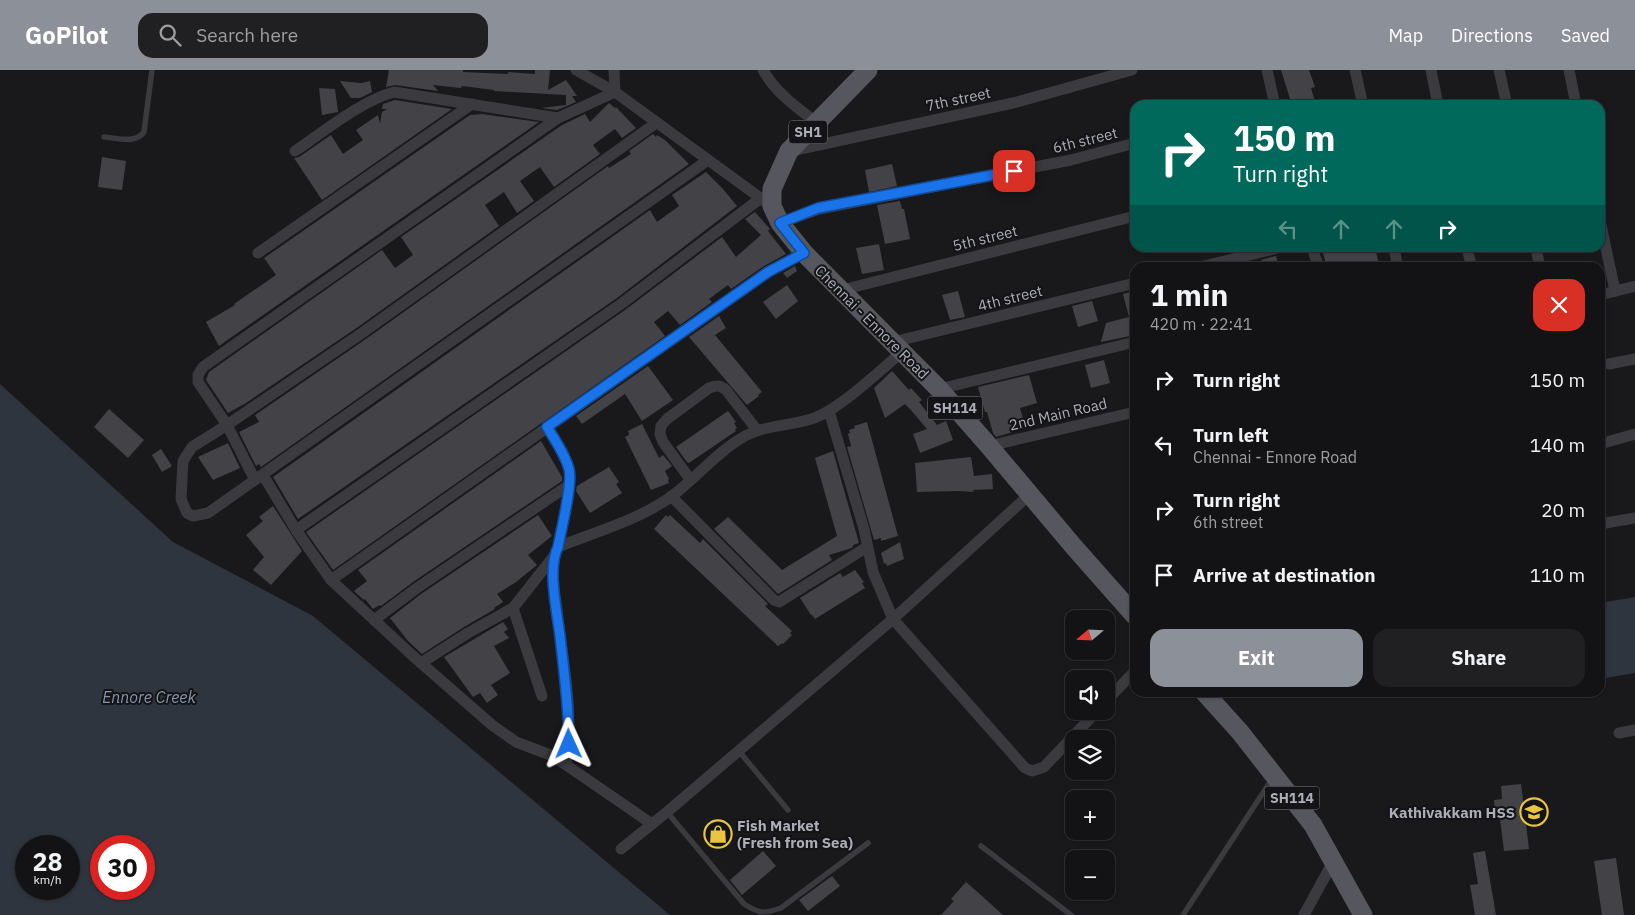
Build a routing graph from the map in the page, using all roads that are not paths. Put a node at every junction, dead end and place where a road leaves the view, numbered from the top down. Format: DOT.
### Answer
graph roads {
  1 [pos="152,70"];
  2 [pos="576,70"];
  3 [pos="614,70"];
  4 [pos="763,70"];
  5 [pos="868,70"];
  6 [pos="1132,70"];
  7 [pos="1267,70"];
  8 [pos="1355,70"];
  9 [pos="1431,70"];
  10 [pos="1499,70"];
  11 [pos="1569,70"];
  12 [pos="615,92"];
  13 [pos="1274,100"];
  14 [pos="1362,100"];
  15 [pos="1437,100"];
  16 [pos="1506,100"];
  17 [pos="1575,100"];
  18 [pos="472,104"];
  19 [pos="558,118"];
  20 [pos="656,123"];
  21 [pos="817,123"];
  22 [pos="104,137"];
  23 [pos="1130,145"];
  24 [pos="295,151"];
  25 [pos="789,151"];
  26 [pos="708,160"];
  27 [pos="767,202"];
  28 [pos="1130,217"];
  29 [pos="780,223"];
  30 [pos="1605,244"];
  31 [pos="1262,252"];
  32 [pos="258,253"];
  33 [pos="804,253"];
  34 [pos="1221,262"];
  35 [pos="1130,283"];
  36 [pos="1635,286"];
  37 [pos="842,290"];
  38 [pos="1615,291"];
  39 [pos="1605,294"];
  40 [pos="1130,343"];
  41 [pos="897,347"];
  42 [pos="1635,359"];
  43 [pos="1609,364"];
  44 [pos="939,389"];
  45 [pos="829,411"];
  46 [pos="1130,417"];
  47 [pos="227,425"];
  48 [pos="547,427"];
  49 [pos="756,430"];
  50 [pos="1635,434"];
  51 [pos="1605,443"];
  52 [pos="989,446"];
  53 [pos="259,477"];
  54 [pos="690,479"];
  55 [pos="569,485"];
  56 [pos="1029,495"];
  57 [pos="671,496"];
  58 [pos="1635,518"];
  59 [pos="1605,523"];
  60 [pos="296,530"];
  61 [pos="867,547"];
  62 [pos="556,552"];
  63 [pos="330,580"];
  64 [pos="513,608"];
  65 [pos="1130,610"];
  66 [pos="893,619"];
  67 [pos="374,620"];
  68 [pos="421,663"];
  69 [pos="1130,676"];
  70 [pos="1115,692"];
  71 [pos="542,696"];
  72 [pos="1208,697"];
  73 [pos="1088,720"];
  74 [pos="1635,730"];
  75 [pos="1619,733"];
  76 [pos="738,750"];
  77 [pos="566,764"];
  78 [pos="1274,775"];
  79 [pos="788,810"];
  80 [pos="667,812"];
  81 [pos="652,824"];
  82 [pos="868,843"];
  83 [pos="981,846"];
  84 [pos="621,849"];
  85 [pos="1333,862"];
  86 [pos="1071,915"];
  87 [pos="1183,915"];
  88 [pos="1304,915"];
  89 [pos="1363,915"];
  1 -- 22 [label="lane"];
  2 -- 12 [label="street"];
  3 -- 12 [label="street"];
  4 -- 21 [label="street"];
  5 -- 21 [label="main road, SH1"];
  6 -- 25 [label="street, 7th street"];
  7 -- 13 [label="street"];
  8 -- 14 [label="street"];
  9 -- 15 [label="street"];
  10 -- 16 [label="street"];
  11 -- 17 [label="street"];
  12 -- 19 [label="street"];
  12 -- 20 [label="street"];
  18 -- 19 [label="street"];
  18 -- 24 [label="street"];
  18 -- 32 [label="street"];
  19 -- 47 [label="street"];
  20 -- 26 [label="street"];
  20 -- 47 [label="street"];
  21 -- 25 [label="main road, SH1"];
  23 -- 29 [label="street, 6th street"];
  25 -- 27 [label="main road, SH1"];
  26 -- 27 [label="street"];
  26 -- 53 [label="street"];
  27 -- 29 [label="main road, Chennai - Ennore Road / SH114"];
  27 -- 60 [label="street"];
  28 -- 37 [label="street, 5th street"];
  29 -- 33 [label="main road, Chennai - Ennore Road / SH114"];
  30 -- 38 [label="street"];
  31 -- 34 [label="street"];
  33 -- 37 [label="main road, Chennai - Ennore Road / SH114"];
  33 -- 48 [label="street"];
  35 -- 41 [label="street, 4th street"];
  36 -- 38 [label="street"];
  37 -- 41 [label="main road, Chennai - Ennore Road / SH114"];
  38 -- 39 [label="street"];
  40 -- 44 [label="street"];
  41 -- 44 [label="main road, Chennai - Ennore Road / SH114"];
  41 -- 45 [label="street"];
  42 -- 43 [label="street"];
  44 -- 52 [label="main road, Chennai - Ennore Road / SH114"];
  45 -- 49 [label="street"];
  45 -- 61 [label="street"];
  46 -- 52 [label="street, 2nd Main Road"];
  47 -- 53 [label="street"];
  47 -- 53 [label="street"];
  48 -- 55 [label="street"];
  48 -- 63 [label="street"];
  49 -- 54 [label="street"];
  49 -- 54 [label="street"];
  50 -- 51 [label="street"];
  52 -- 56 [label="main road, Chennai - Ennore Road / SH114"];
  53 -- 60 [label="street"];
  54 -- 57 [label="street"];
  55 -- 62 [label="street"];
  55 -- 67 [label="street"];
  56 -- 65 [label="main road, Chennai - Ennore Road / SH114"];
  56 -- 66 [label="street"];
  57 -- 61 [label="street"];
  57 -- 62 [label="street"];
  58 -- 59 [label="street"];
  60 -- 63 [label="street"];
  61 -- 66 [label="street"];
  62 -- 64 [label="street"];
  62 -- 77 [label="street"];
  63 -- 67 [label="street"];
  64 -- 68 [label="street"];
  64 -- 71 [label="street"];
  66 -- 73 [label="street"];
  66 -- 76 [label="street"];
  67 -- 68 [label="street"];
  68 -- 77 [label="street"];
  69 -- 70 [label="street"];
  72 -- 78 [label="main road, SH114"];
  74 -- 75 [label="street"];
  76 -- 79 [label="lane"];
  76 -- 80 [label="street"];
  77 -- 81 [label="street"];
  78 -- 85 [label="main road, SH114"];
  78 -- 87 [label="lane"];
  80 -- 81 [label="street"];
  80 -- 82 [label="lane"];
  81 -- 84 [label="street"];
  83 -- 86 [label="lane"];
  85 -- 88 [label="street"];
  85 -- 89 [label="main road, SH114"];
}
